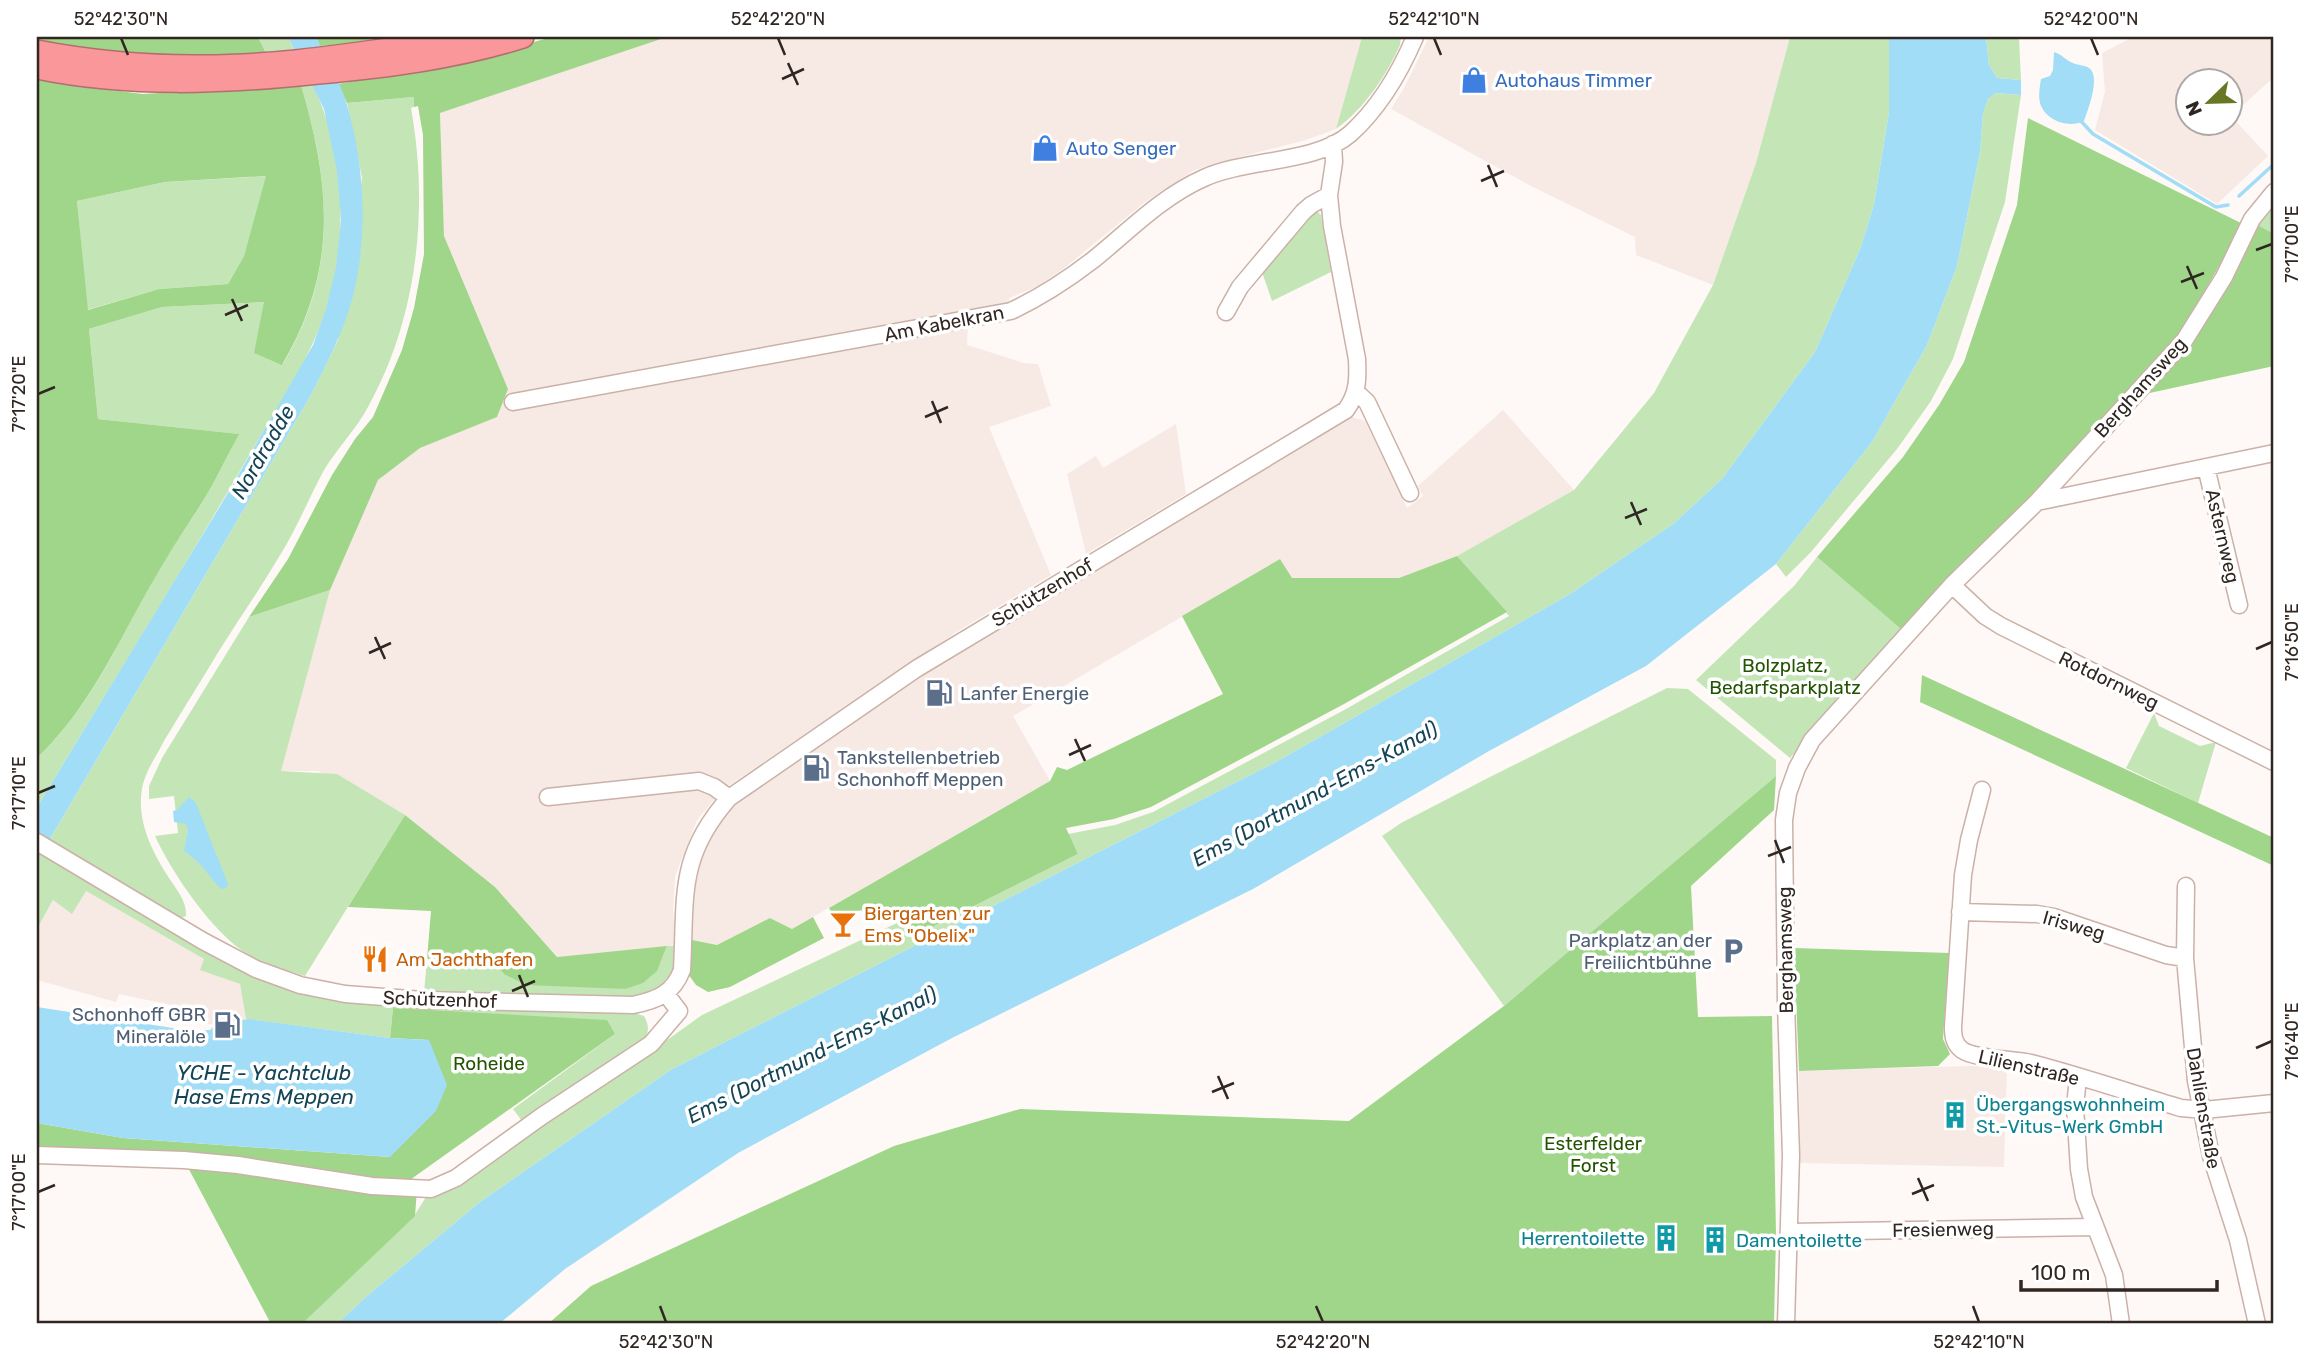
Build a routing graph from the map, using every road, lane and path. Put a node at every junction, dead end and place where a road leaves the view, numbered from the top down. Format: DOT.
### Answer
graph roads {
  1 [pos="464,37"];
  2 [pos="523,37"];
  3 [pos="1415,37"];
  4 [pos="37,51"];
  5 [pos="345,63"];
  6 [pos="37,68"];
  7 [pos="274,70"];
  8 [pos="1333,144"];
  9 [pos="2274,192"];
  10 [pos="1329,195"];
  11 [pos="1226,312"];
  12 [pos="1356,392"];
  13 [pos="513,402"];
  14 [pos="2274,453"];
  15 [pos="2206,467"];
  16 [pos="1410,493"];
  17 [pos="2037,502"];
  18 [pos="1952,584"];
  19 [pos="2239,605"];
  20 [pos="2274,762"];
  21 [pos="1982,790"];
  22 [pos="548,797"];
  23 [pos="729,798"];
  24 [pos="37,842"];
  25 [pos="2186,886"];
  26 [pos="1960,912"];
  27 [pos="2185,958"];
  28 [pos="666,994"];
  29 [pos="2078,1077"];
  30 [pos="2274,1103"];
  31 [pos="2203,1110"];
  32 [pos="37,1154"];
  33 [pos="2095,1227"];
  34 [pos="1790,1232"];
  35 [pos="1786,1324"];
  36 [pos="2121,1324"];
  37 [pos="2257,1324"];
  1 -- 5 [label="highway"];
  2 -- 5 [label="highway"];
  3 -- 8 [label="street"];
  4 -- 7 [label="highway"];
  5 -- 7 [label="highway"];
  6 -- 7 [label="highway"];
  8 -- 10 [label="street"];
  8 -- 13 [label="street, Am Kabelkran"];
  9 -- 17 [label="street, Berghamsweg"];
  10 -- 11 [label="street"];
  10 -- 12 [label="street"];
  12 -- 16 [label="street"];
  12 -- 23 [label="street, Schützenhof"];
  14 -- 15 [label="street"];
  15 -- 17 [label="street"];
  15 -- 19 [label="street, Asternweg"];
  17 -- 18 [label="street, Berghamsweg"];
  18 -- 20 [label="street, Rotdornweg"];
  18 -- 34 [label="street, Berghamsweg"];
  21 -- 26 [label="street, Lilienstraße"];
  22 -- 23 [label="street"];
  23 -- 28 [label="street, Schützenhof"];
  24 -- 28 [label="street, Schützenhof"];
  25 -- 27 [label="street, Dahlienstraße"];
  26 -- 27 [label="street, Irisweg"];
  26 -- 29 [label="street, Lilienstraße"];
  27 -- 31 [label="street, Dahlienstraße"];
  28 -- 32 [label="street"];
  29 -- 31 [label="street, Lilienstraße"];
  29 -- 33 [label="street"];
  30 -- 31 [label="street, Lilienstraße"];
  31 -- 37 [label="street, Dahlienstraße"];
  33 -- 34 [label="street, Fresienweg"];
  33 -- 36 [label="street"];
  34 -- 35 [label="street, Berghamsweg"];
}
